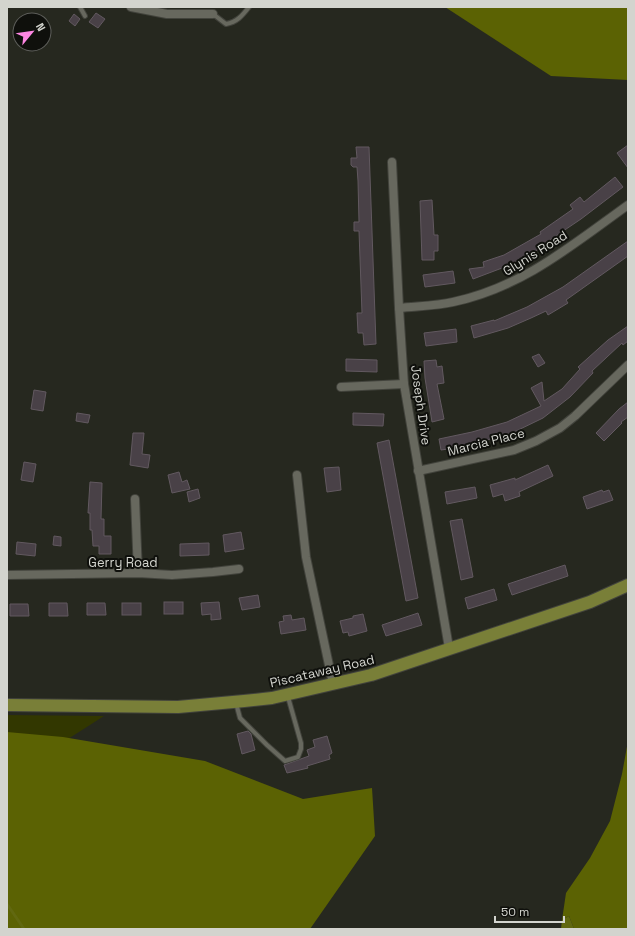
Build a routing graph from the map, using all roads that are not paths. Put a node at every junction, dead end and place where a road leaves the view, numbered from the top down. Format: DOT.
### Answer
graph roads {
  1 [pos="80,7"];
  2 [pos="131,7"];
  3 [pos="249,7"];
  4 [pos="213,14"];
  5 [pos="85,16"];
  6 [pos="392,162"];
  7 [pos="628,205"];
  8 [pos="399,308"];
  9 [pos="628,365"];
  10 [pos="404,384"];
  11 [pos="341,387"];
  12 [pos="418,471"];
  13 [pos="297,475"];
  14 [pos="135,499"];
  15 [pos="238,569"];
  16 [pos="138,573"];
  17 [pos="7,575"];
  18 [pos="628,585"];
  19 [pos="449,648"];
  20 [pos="333,684"];
  21 [pos="288,694"];
  22 [pos="235,702"];
  23 [pos="7,705"];
  1 -- 5 [label="lane"];
  2 -- 4 [label="street"];
  3 -- 4 [label="lane"];
  6 -- 8 [label="street, Joseph Drive"];
  7 -- 8 [label="street, Glynis Road"];
  8 -- 10 [label="street, Joseph Drive"];
  9 -- 12 [label="street, Marcia Place"];
  10 -- 11 [label="street"];
  10 -- 12 [label="street, Joseph Drive"];
  12 -- 19 [label="street, Joseph Drive"];
  13 -- 20 [label="street"];
  14 -- 16 [label="street"];
  15 -- 16 [label="street, Gerry Road"];
  16 -- 17 [label="street, Gerry Road"];
  18 -- 19 [label="main road, Piscataway Road"];
  19 -- 20 [label="main road, Piscataway Road"];
  20 -- 21 [label="main road, Piscataway Road"];
  21 -- 22 [label="main road, Piscataway Road"];
  21 -- 22 [label="lane"];
  22 -- 23 [label="main road, Piscataway Road"];
}
